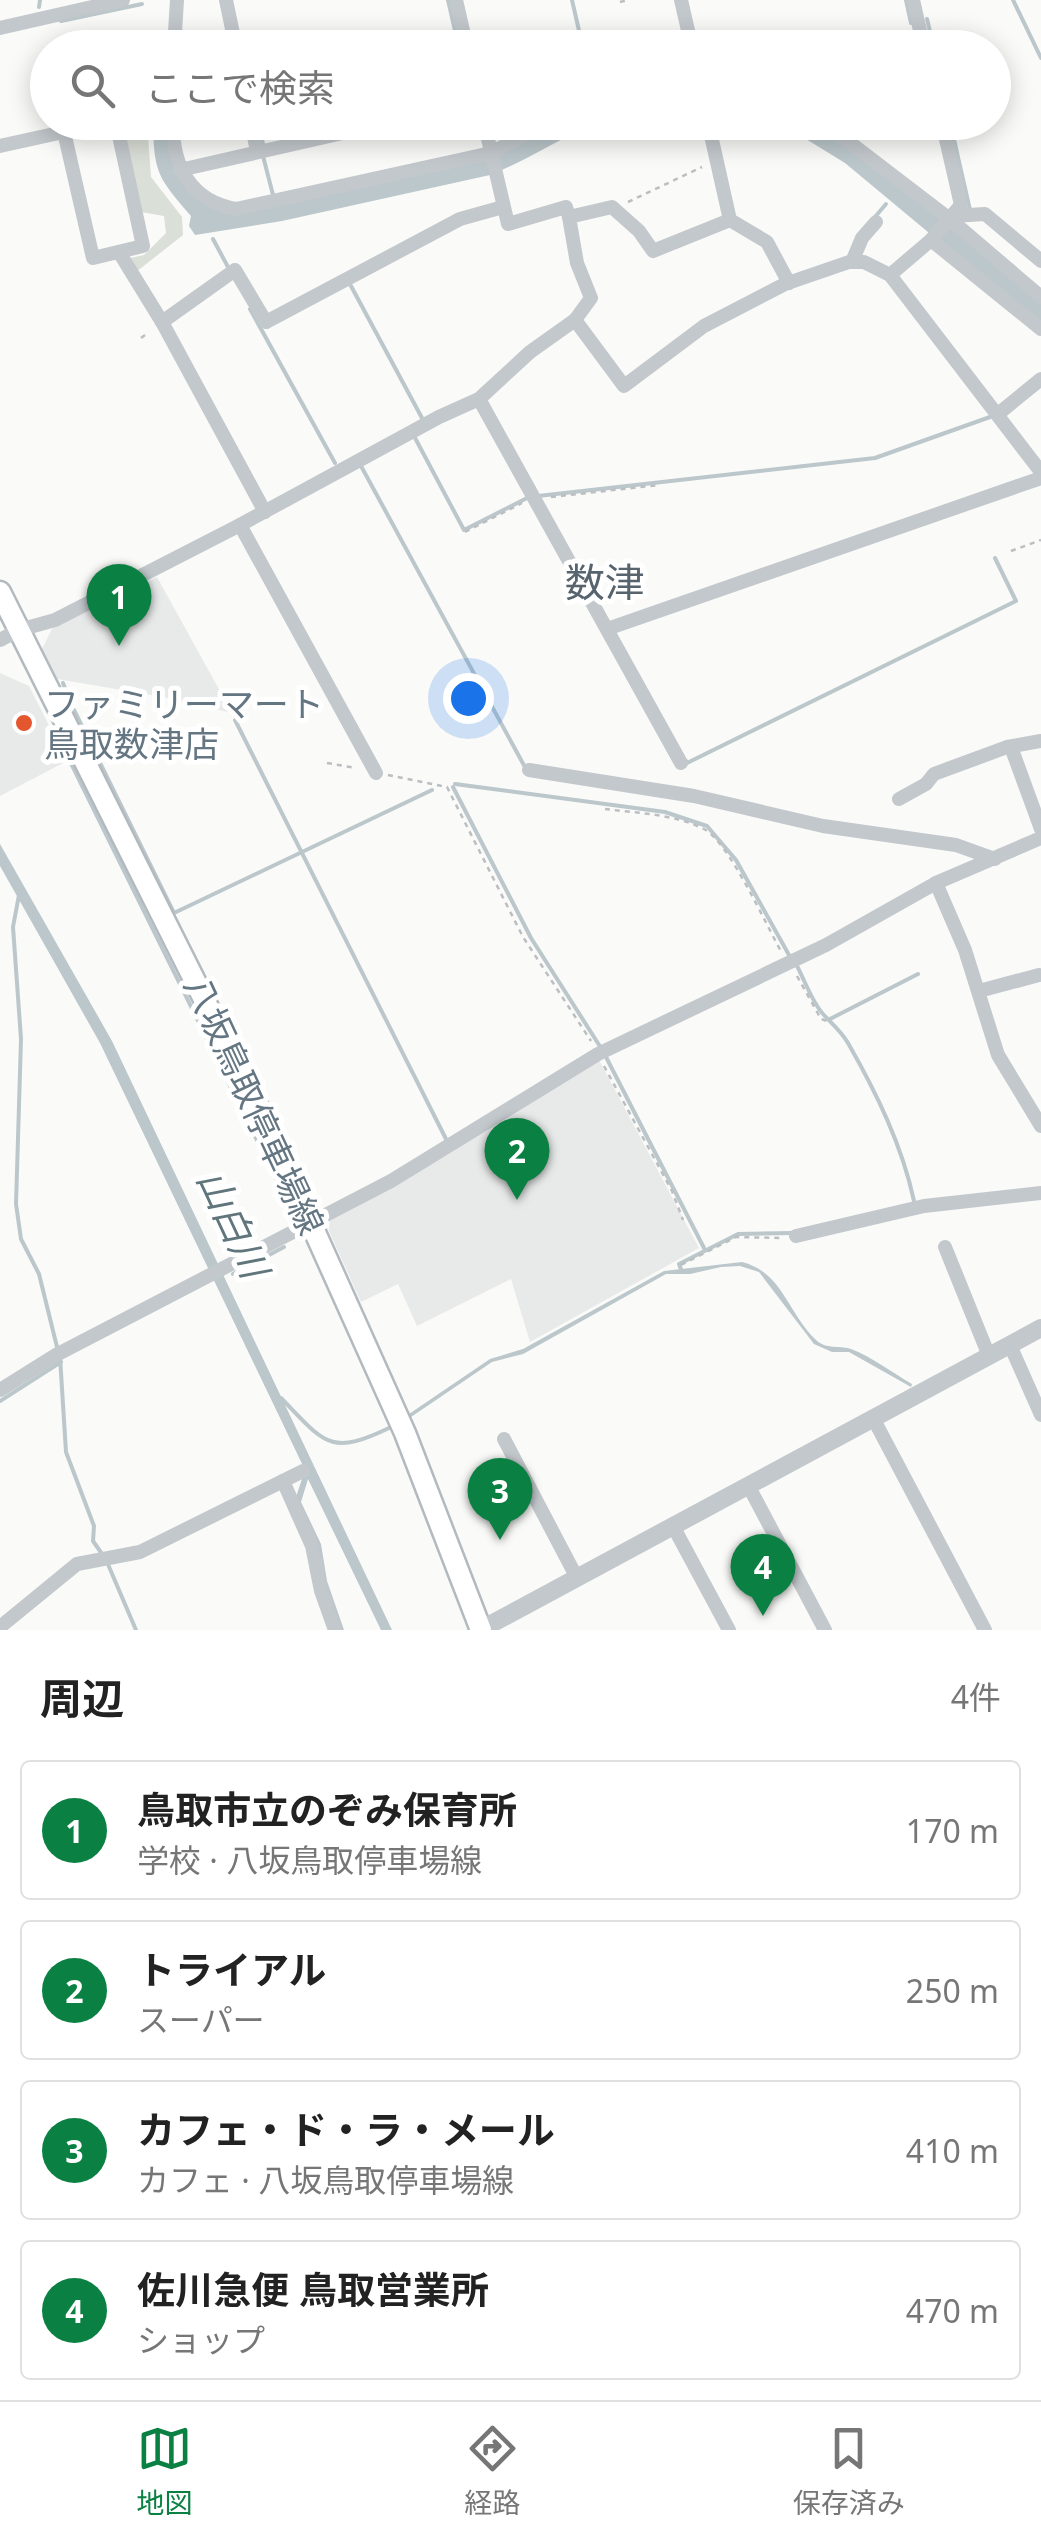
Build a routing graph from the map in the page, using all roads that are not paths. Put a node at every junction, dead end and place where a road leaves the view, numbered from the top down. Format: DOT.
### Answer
graph roads {
  1 [pos="46,0"];
  2 [pos="123,0"];
  3 [pos="177,0"];
  4 [pos="226,0"];
  5 [pos="456,0"];
  6 [pos="682,0"];
  7 [pos="913,0"];
  8 [pos="44,18"];
  9 [pos="0,28"];
  10 [pos="175,30"];
  11 [pos="232,30"];
  12 [pos="462,30"];
  13 [pos="688,30"];
  14 [pos="920,30"];
  15 [pos="30,139"];
  16 [pos="66,140"];
  17 [pos="116,140"];
  18 [pos="174,140"];
  19 [pos="255,140"];
  20 [pos="311,140"];
  21 [pos="488,140"];
  22 [pos="515,140"];
  23 [pos="712,140"];
  24 [pos="848,140"];
  25 [pos="946,140"];
  26 [pos="0,146"];
  27 [pos="257,152"];
  28 [pos="491,153"];
  29 [pos="180,170"];
  30 [pos="503,207"];
  31 [pos="569,217"];
  32 [pos="952,218"];
  33 [pos="730,220"];
  34 [pos="876,222"];
  35 [pos="932,240"];
  36 [pos="119,252"];
  37 [pos="1041,260"];
  38 [pos="852,262"];
  39 [pos="890,275"];
  40 [pos="789,282"];
  41 [pos="1041,296"];
  42 [pos="575,320"];
  43 [pos="162,322"];
  44 [pos="1041,329"];
  45 [pos="1041,380"];
  46 [pos="479,399"];
  47 [pos="998,414"];
  48 [pos="1041,475"];
  49 [pos="265,512"];
  50 [pos="240,526"];
  51 [pos="0,592"];
  52 [pos="607,629"];
  53 [pos="19,630"];
  54 [pos="0,640"];
  55 [pos="1041,742"];
  56 [pos="1010,747"];
  57 [pos="681,763"];
  58 [pos="529,770"];
  59 [pos="376,772"];
  60 [pos="899,799"];
  61 [pos="1041,829"];
  62 [pos="1041,838"];
  63 [pos="994,858"];
  64 [pos="936,883"];
  65 [pos="1038,975"];
  66 [pos="979,991"];
  67 [pos="1041,1092"];
  68 [pos="1024,1098"];
  69 [pos="1041,1126"];
  70 [pos="1041,1192"];
  71 [pos="312,1223"];
  72 [pos="796,1236"];
  73 [pos="945,1247"];
  74 [pos="1041,1328"];
  75 [pos="1010,1345"];
  76 [pos="988,1356"];
  77 [pos="0,1390"];
  78 [pos="1041,1415"];
  79 [pos="874,1418"];
  80 [pos="504,1439"];
  81 [pos="303,1471"];
  82 [pos="283,1481"];
  83 [pos="748,1485"];
  84 [pos="673,1526"];
  85 [pos="577,1578"];
  86 [pos="0,1627"];
  87 [pos="335,1630"];
  88 [pos="480,1630"];
  89 [pos="729,1630"];
  90 [pos="825,1630"];
  91 [pos="985,1630"];
  1 -- 8 [label="street"];
  2 -- 8 [label="street"];
  3 -- 10 [label="street"];
  4 -- 11 [label="street"];
  5 -- 12 [label="street"];
  6 -- 13 [label="street"];
  7 -- 14 [label="street"];
  8 -- 9 [label="street"];
  15 -- 26 [label="street"];
  16 -- 36 [label="street"];
  17 -- 36 [label="street"];
  18 -- 29 [label="street"];
  19 -- 27 [label="street"];
  20 -- 27 [label="street"];
  21 -- 28 [label="street"];
  22 -- 28 [label="street"];
  23 -- 33 [label="street"];
  24 -- 32 [label="street"];
  25 -- 32 [label="street"];
  27 -- 29 [label="street"];
  28 -- 29 [label="street"];
  28 -- 30 [label="street"];
  30 -- 31 [label="street"];
  30 -- 43 [label="street"];
  31 -- 33 [label="street"];
  31 -- 42 [label="street"];
  32 -- 35 [label="street"];
  32 -- 37 [label="street"];
  32 -- 41 [label="street"];
  33 -- 40 [label="street"];
  34 -- 38 [label="street"];
  35 -- 39 [label="street"];
  35 -- 44 [label="street"];
  36 -- 43 [label="street"];
  38 -- 39 [label="street"];
  38 -- 40 [label="street"];
  39 -- 47 [label="street"];
  40 -- 42 [label="street"];
  42 -- 46 [label="street"];
  43 -- 49 [label="street"];
  45 -- 47 [label="street"];
  46 -- 49 [label="street"];
  46 -- 52 [label="street"];
  47 -- 48 [label="street"];
  48 -- 52 [label="street"];
  49 -- 50 [label="street"];
  50 -- 53 [label="street"];
  50 -- 59 [label="street"];
  51 -- 53 [label="main road, 八坂鳥取停車場線"];
  52 -- 57 [label="street"];
  53 -- 54 [label="street"];
  53 -- 71 [label="main road, 八坂鳥取停車場線"];
  55 -- 56 [label="street"];
  56 -- 60 [label="street"];
  56 -- 61 [label="street"];
  58 -- 63 [label="street"];
  62 -- 63 [label="street"];
  63 -- 64 [label="street"];
  64 -- 66 [label="street"];
  64 -- 71 [label="street"];
  65 -- 66 [label="street"];
  66 -- 68 [label="street"];
  67 -- 68 [label="street"];
  68 -- 69 [label="street"];
  70 -- 72 [label="street"];
  71 -- 77 [label="street"];
  71 -- 88 [label="main road, 八坂鳥取停車場線"];
  73 -- 76 [label="street"];
  74 -- 75 [label="street"];
  75 -- 76 [label="street"];
  75 -- 78 [label="street"];
  76 -- 79 [label="street"];
  79 -- 83 [label="street"];
  79 -- 91 [label="street"];
  80 -- 85 [label="street"];
  81 -- 82 [label="street"];
  82 -- 86 [label="street"];
  82 -- 87 [label="street"];
  83 -- 84 [label="street"];
  83 -- 90 [label="street"];
  84 -- 85 [label="street"];
  84 -- 89 [label="street"];
  85 -- 88 [label="street"];
}
